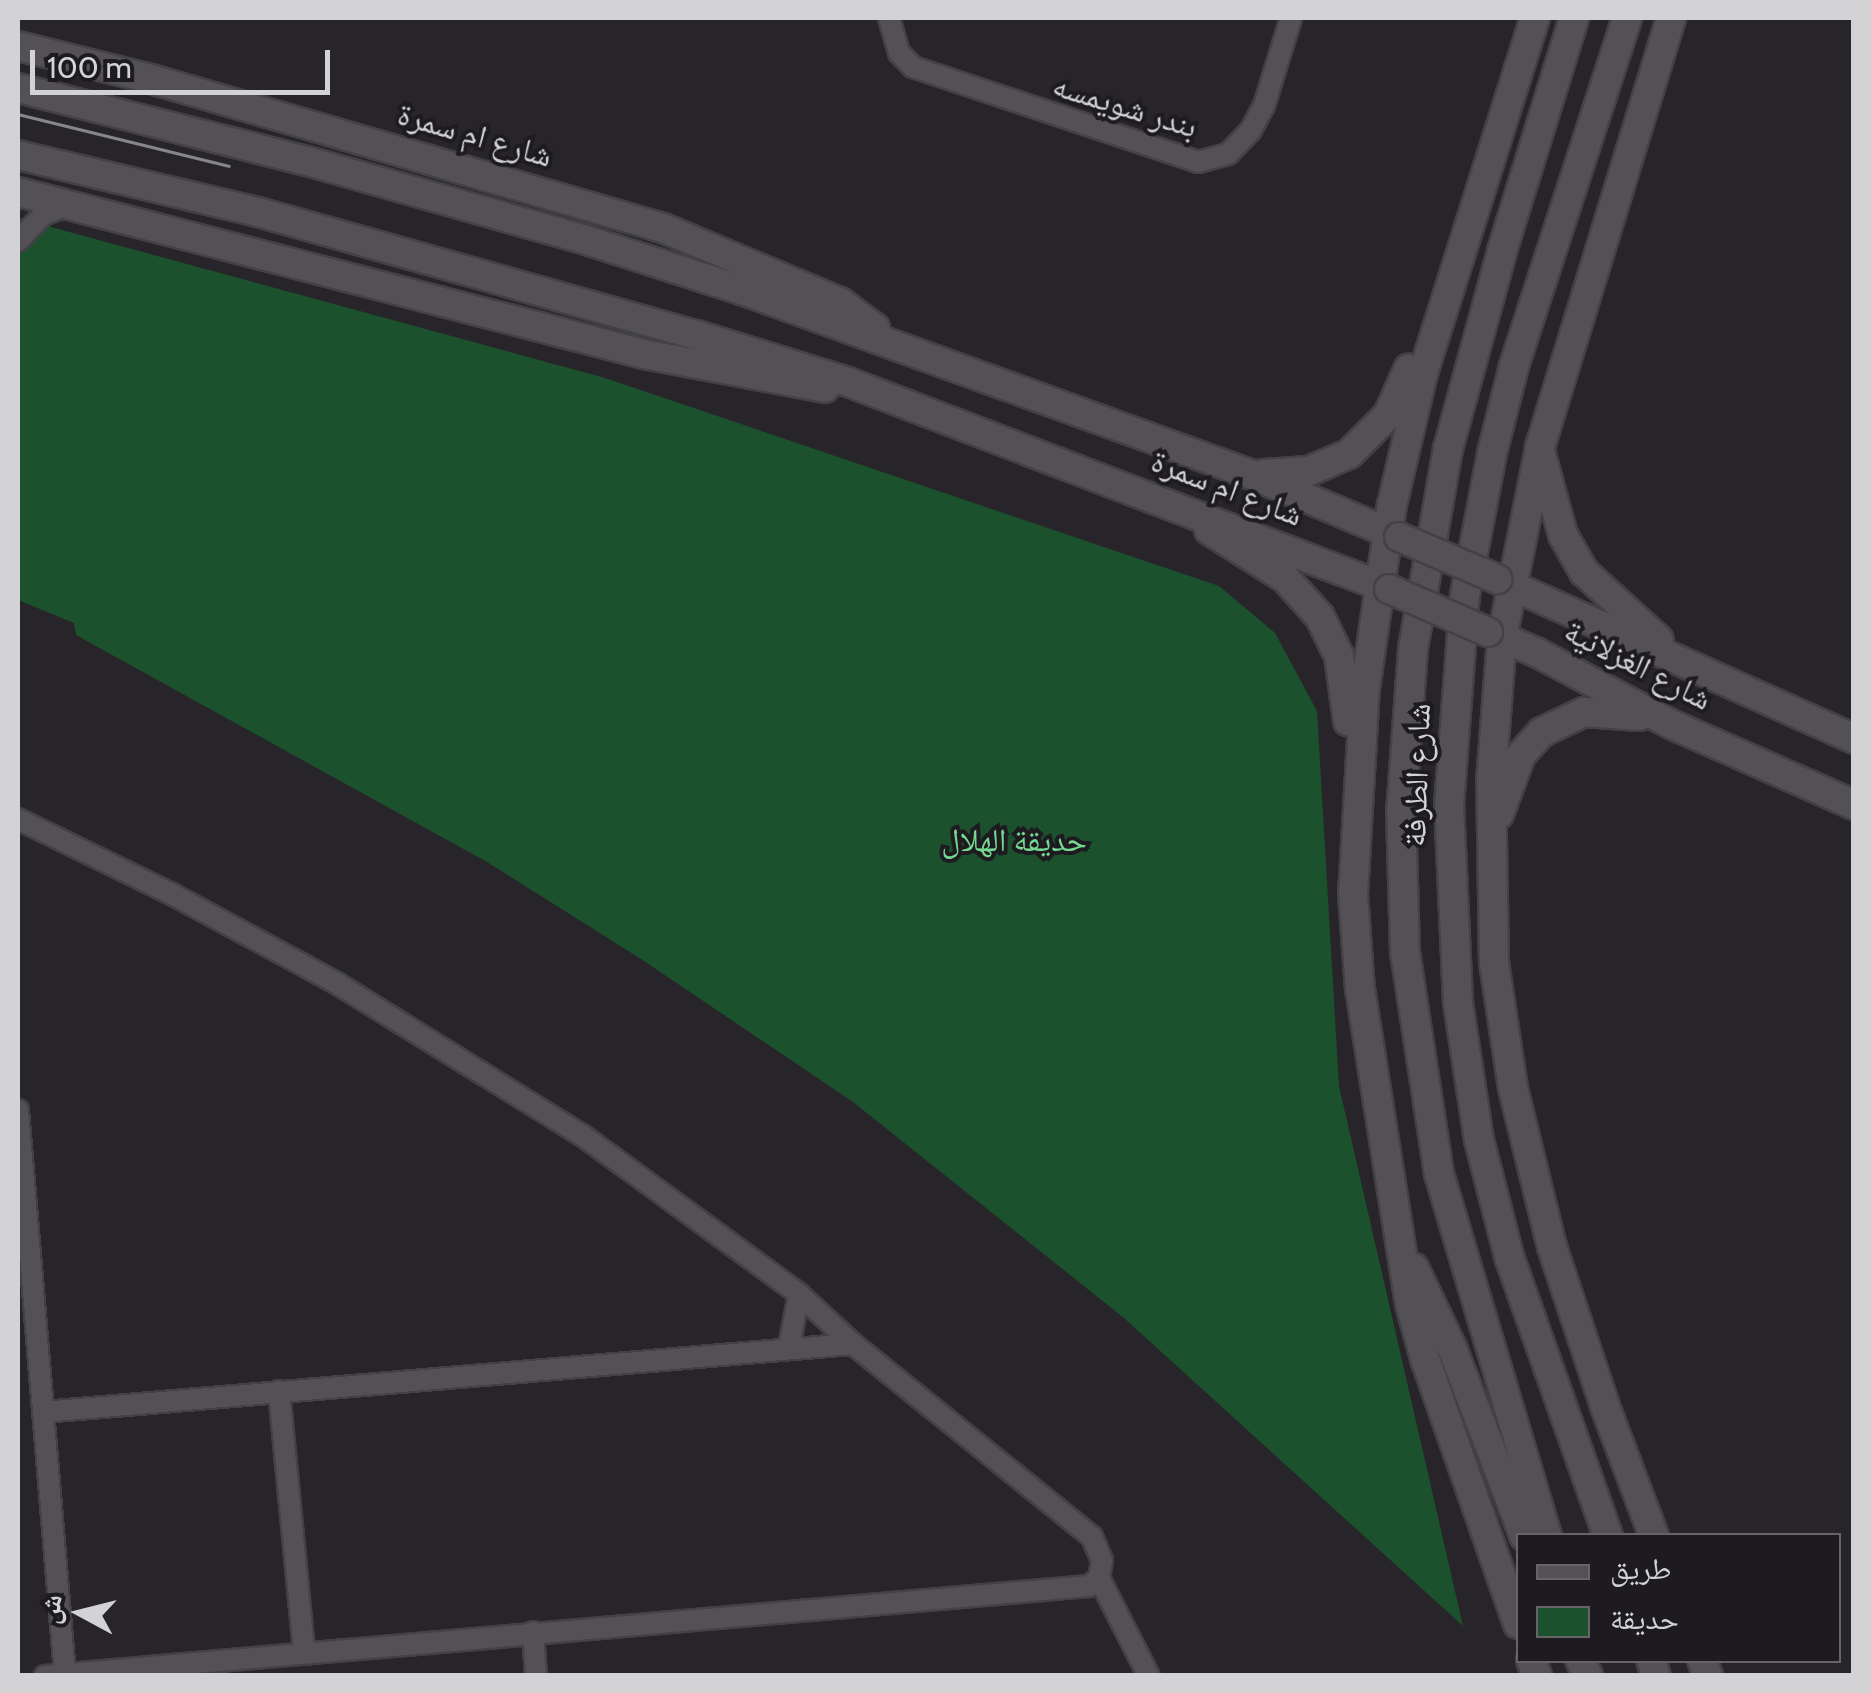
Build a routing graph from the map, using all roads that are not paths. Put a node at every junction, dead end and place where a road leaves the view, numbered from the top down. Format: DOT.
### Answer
graph roads {
  1 [pos="889,18"];
  2 [pos="1291,18"];
  3 [pos="1535,18"];
  4 [pos="1574,18"];
  5 [pos="1626,18"];
  6 [pos="1672,18"];
  7 [pos="18,28"];
  8 [pos="28,48"];
  9 [pos="18,88"];
  10 [pos="18,155"];
  11 [pos="18,192"];
  12 [pos="64,206"];
  13 [pos="18,241"];
  14 [pos="1442,311"];
  15 [pos="892,342"];
  16 [pos="871,392"];
  17 [pos="1540,447"];
  18 [pos="1250,474"];
  19 [pos="1189,511"];
  20 [pos="1393,534"];
  21 [pos="1503,582"];
  22 [pos="1384,588"];
  23 [pos="1495,635"];
  24 [pos="1682,661"];
  25 [pos="1673,725"];
  26 [pos="1854,739"];
  27 [pos="1358,771"];
  28 [pos="1854,805"];
  29 [pos="18,819"];
  30 [pos="1491,839"];
  31 [pos="18,1110"];
  32 [pos="1397,1230"];
  33 [pos="24,1262"];
  34 [pos="799,1294"];
  35 [pos="853,1344"];
  36 [pos="789,1348"];
  37 [pos="279,1392"];
  38 [pos="43,1412"];
  39 [pos="1523,1533"];
  40 [pos="1546,1533"];
  41 [pos="1607,1533"];
  42 [pos="1653,1533"];
  43 [pos="1099,1578"];
  44 [pos="1516,1618"];
  45 [pos="533,1632"];
  46 [pos="304,1652"];
  47 [pos="55,1675"];
  48 [pos="536,1676"];
  49 [pos="1149,1676"];
  1 -- 2 [label="street, بندر شويمسه"];
  3 -- 14 [label="main road"];
  4 -- 40 [label="main road, شارع الطرفة"];
  5 -- 41 [label="main road, شارع الطرفة"];
  6 -- 17 [label="main road"];
  7 -- 8 [label="street"];
  8 -- 15 [label="main road, شارع ام سمرة"];
  9 -- 15 [label="main road, شارع ام سمرة"];
  10 -- 16 [label="main road, شارع ام سمرة"];
  11 -- 12 [label="main road, شارع ام سمرة"];
  12 -- 13 [label="street"];
  12 -- 16 [label="main road, شارع ام سمرة"];
  14 -- 18 [label="main road"];
  14 -- 20 [label="main road"];
  15 -- 18 [label="main road, شارع ام سمرة"];
  16 -- 19 [label="main road, شارع ام سمرة"];
  17 -- 21 [label="main road"];
  17 -- 24 [label="main road"];
  18 -- 20 [label="main road, شارع ام سمرة"];
  19 -- 22 [label="main road, شارع ام سمرة"];
  19 -- 27 [label="main road"];
  20 -- 21 [label="main road, شارع الغزلانية, bridge"];
  20 -- 22 [label="main road"];
  21 -- 23 [label="main road"];
  21 -- 24 [label="main road, شارع الغزلانية"];
  22 -- 23 [label="main road, شارع الغزلانية, bridge"];
  22 -- 27 [label="main road"];
  23 -- 25 [label="main road, شارع الغزلانية"];
  23 -- 30 [label="main road"];
  24 -- 26 [label="main road, شارع الغزلانية"];
  25 -- 28 [label="main road, شارع الغزلانية"];
  25 -- 30 [label="main road"];
  27 -- 32 [label="main road"];
  29 -- 34 [label="street"];
  30 -- 42 [label="main road"];
  31 -- 33 [label="street"];
  32 -- 39 [label="main road"];
  32 -- 44 [label="main road"];
  33 -- 38 [label="street"];
  34 -- 35 [label="street"];
  34 -- 36 [label="street"];
  35 -- 36 [label="street"];
  35 -- 43 [label="street"];
  36 -- 37 [label="street"];
  37 -- 38 [label="street"];
  37 -- 46 [label="street"];
  38 -- 47 [label="street"];
  43 -- 45 [label="street"];
  43 -- 49 [label="street"];
  45 -- 46 [label="street"];
  45 -- 48 [label="street"];
  46 -- 47 [label="street"];
}
